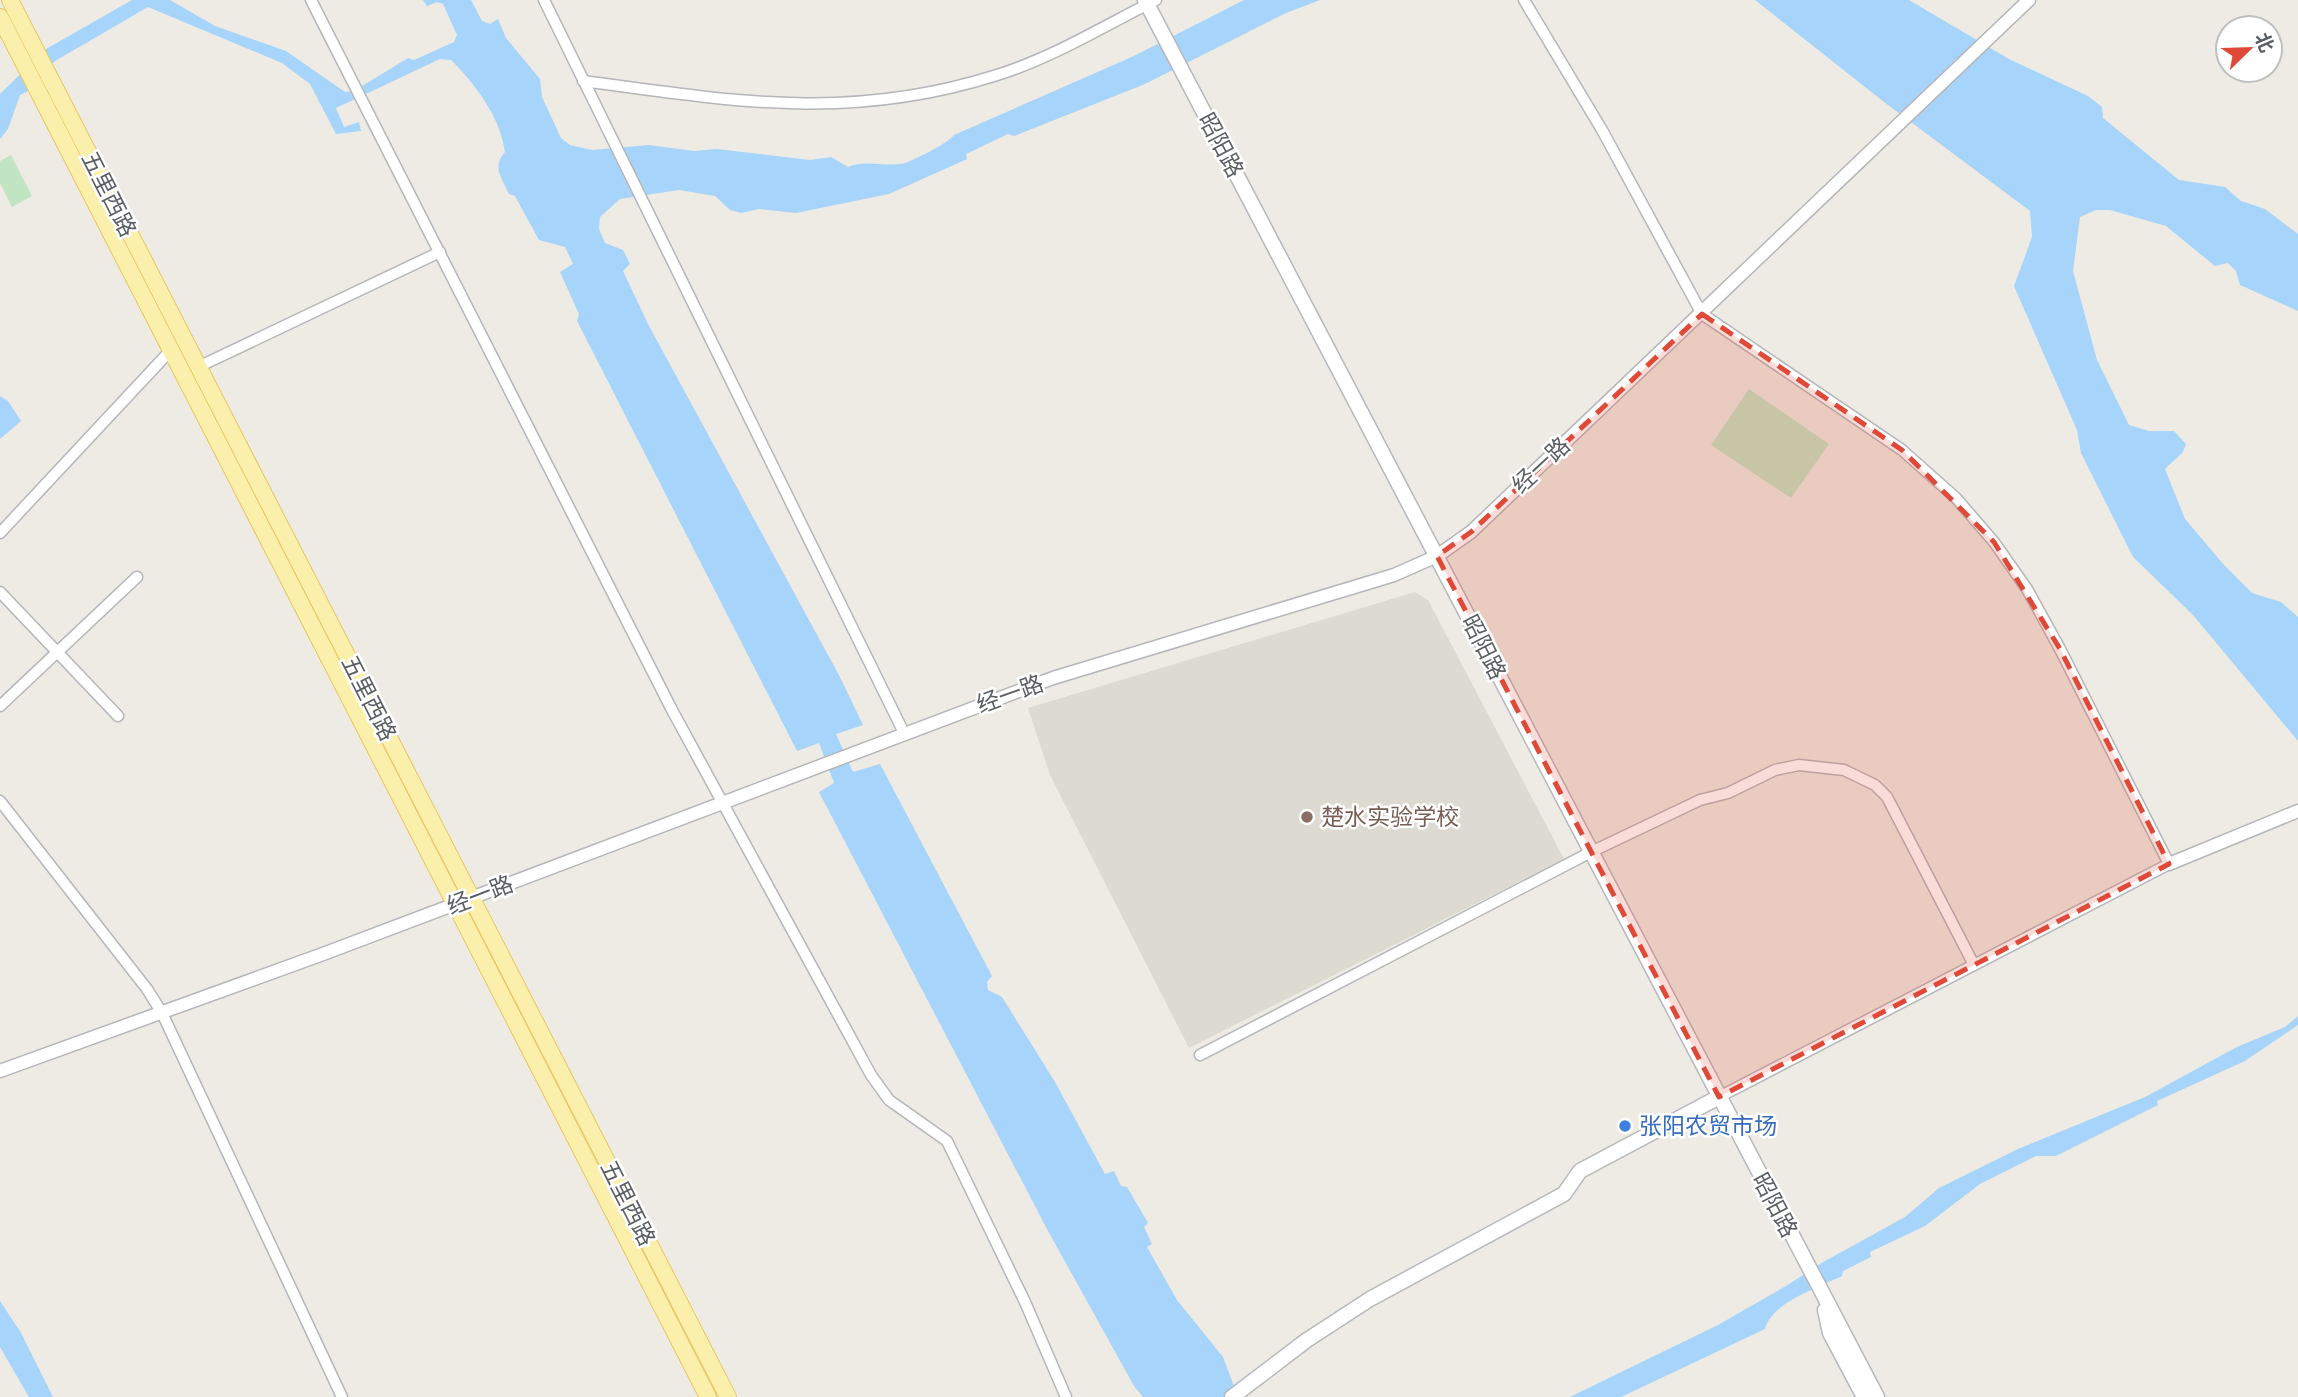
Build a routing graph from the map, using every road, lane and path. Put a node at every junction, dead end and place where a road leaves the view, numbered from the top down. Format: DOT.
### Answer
graph roads {
  1 [pos="10,0"];
  2 [pos="311,0"];
  3 [pos="544,0"];
  4 [pos="1524,0"];
  5 [pos="2029,0"];
  6 [pos="1149,1"];
  7 [pos="0,17"];
  8 [pos="583,80"];
  9 [pos="440,252"];
  10 [pos="1702,314"];
  11 [pos="170,351"];
  12 [pos="198,367"];
  13 [pos="0,533"];
  14 [pos="1437,556"];
  15 [pos="137,577"];
  16 [pos="0,592"];
  17 [pos="58,653"];
  18 [pos="0,706"];
  19 [pos="118,716"];
  20 [pos="904,733"];
  21 [pos="0,801"];
  22 [pos="724,804"];
  23 [pos="2298,811"];
  24 [pos="1591,852"];
  25 [pos="2169,864"];
  26 [pos="472,898"];
  27 [pos="456,904"];
  28 [pos="1974,965"];
  29 [pos="162,1013"];
  30 [pos="1200,1055"];
  31 [pos="0,1071"];
  32 [pos="1719,1097"];
  33 [pos="1821,1295"];
  34 [pos="342,1397"];
  35 [pos="708,1397"];
  36 [pos="728,1397"];
  37 [pos="1066,1397"];
  38 [pos="1232,1397"];
  39 [pos="1864,1397"];
  40 [pos="1877,1397"];
  1 -- 12 [label="main road, 五里西路"];
  2 -- 9 [label="street"];
  3 -- 8 [label="street"];
  4 -- 10 [label="street"];
  5 -- 10 [label="street, 经一路"];
  6 -- 8 [label="street"];
  6 -- 14 [label="main road, 昭阳路"];
  7 -- 11 [label="main road, 五里西路"];
  8 -- 20 [label="street"];
  9 -- 12 [label="street"];
  9 -- 22 [label="street"];
  10 -- 14 [label="street, 经一路"];
  10 -- 25 [label="street"];
  11 -- 13 [label="street"];
  11 -- 27 [label="main road, 五里西路"];
  12 -- 26 [label="main road, 五里西路"];
  14 -- 20 [label="street, 经一路"];
  14 -- 24 [label="main road, 昭阳路"];
  15 -- 17 [label="street"];
  16 -- 17 [label="street"];
  17 -- 18 [label="street"];
  17 -- 19 [label="street"];
  20 -- 22 [label="street, 经一路"];
  21 -- 29 [label="street"];
  22 -- 26 [label="street, 经一路"];
  22 -- 37 [label="street"];
  23 -- 25 [label="street"];
  24 -- 28 [label="street"];
  24 -- 30 [label="street"];
  24 -- 32 [label="main road, 昭阳路"];
  25 -- 28 [label="street"];
  26 -- 27 [label="street, 经一路"];
  26 -- 36 [label="main road, 五里西路"];
  27 -- 29 [label="street, 经一路"];
  27 -- 35 [label="main road, 五里西路"];
  28 -- 32 [label="street"];
  29 -- 31 [label="street, 经一路"];
  29 -- 34 [label="street"];
  32 -- 33 [label="main road, 昭阳路"];
  32 -- 38 [label="main road"];
  33 -- 39 [label="main road, 昭阳路"];
  33 -- 40 [label="main road, 昭阳路"];
}
